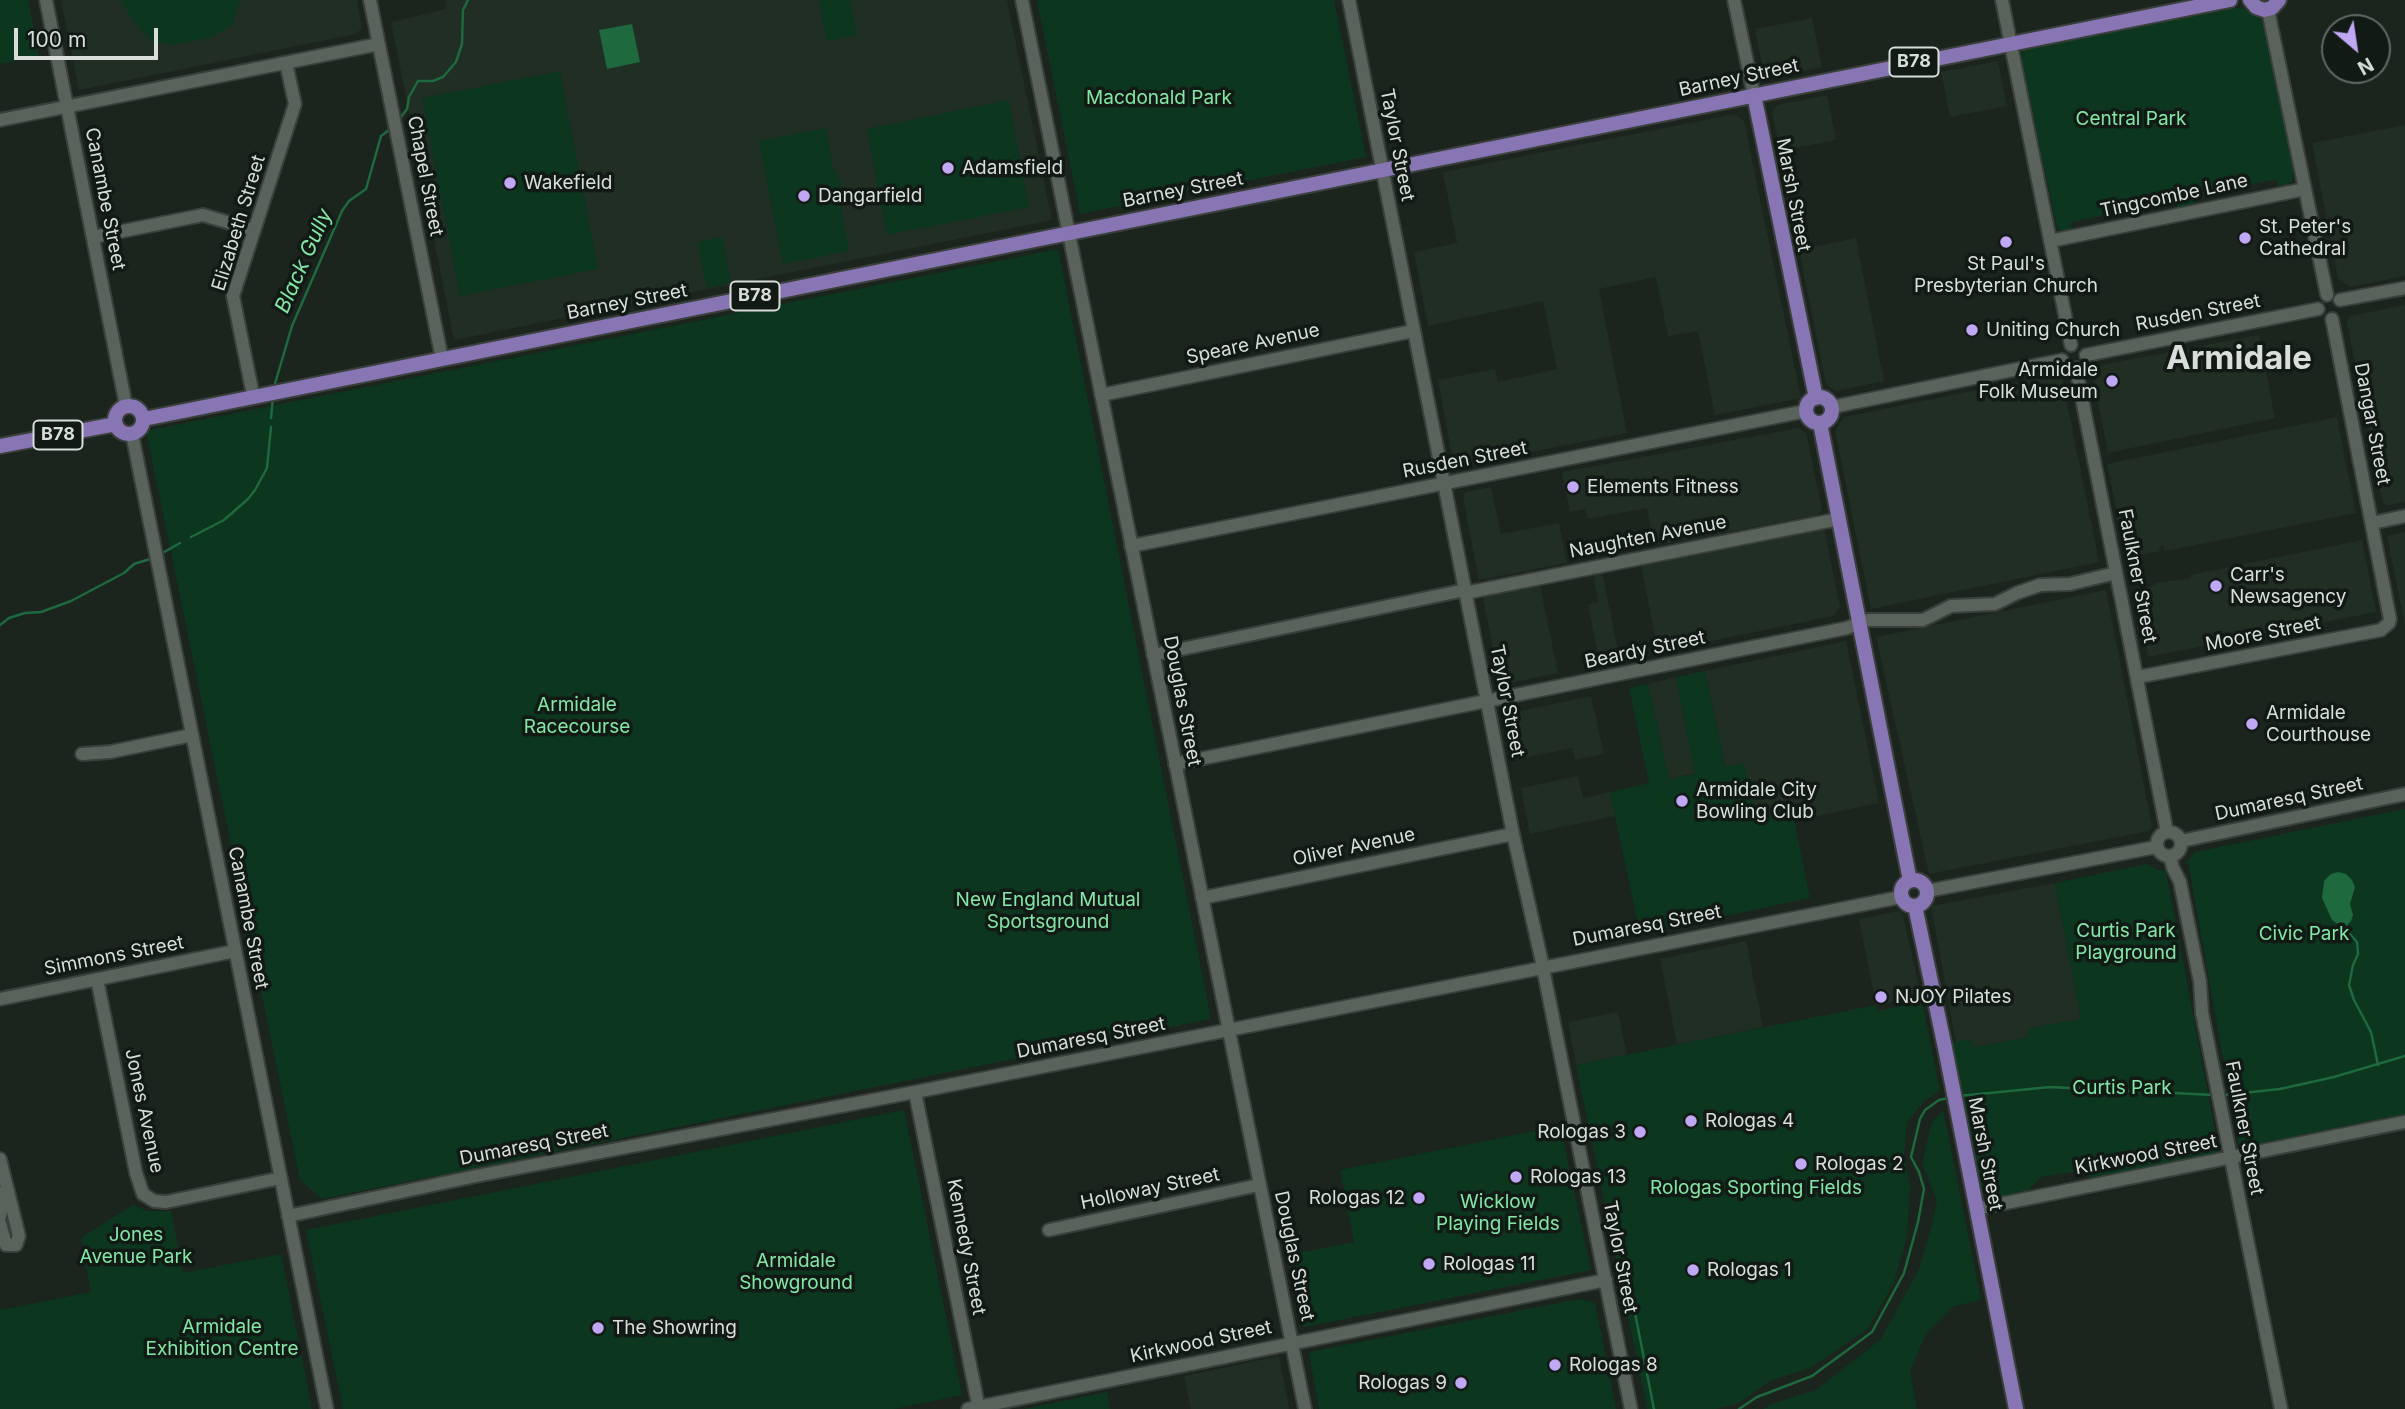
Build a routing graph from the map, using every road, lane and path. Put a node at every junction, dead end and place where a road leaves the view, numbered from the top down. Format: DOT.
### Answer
graph roads {
  1 [pos="46,0"];
  2 [pos="370,0"];
  3 [pos="1022,0"];
  4 [pos="1349,0"];
  5 [pos="1734,0"];
  6 [pos="2002,0"];
  7 [pos="2230,0"];
  8 [pos="2250,0"];
  9 [pos="2280,0"];
  10 [pos="2268,10"];
  11 [pos="2010,43"];
  12 [pos="379,44"];
  13 [pos="286,63"];
  14 [pos="1754,95"];
  15 [pos="67,107"];
  16 [pos="0,120"];
  17 [pos="1382,170"];
  18 [pos="2305,188"];
  19 [pos="254,230"];
  20 [pos="1069,233"];
  21 [pos="93,237"];
  22 [pos="2050,241"];
  23 [pos="2405,288"];
  24 [pos="2405,296"];
  25 [pos="2336,301"];
  26 [pos="2318,309"];
  27 [pos="2332,318"];
  28 [pos="1413,331"];
  29 [pos="2071,345"];
  30 [pos="2086,355"];
  31 [pos="442,359"];
  32 [pos="2062,360"];
  33 [pos="2076,369"];
  34 [pos="1101,395"];
  35 [pos="253,396"];
  36 [pos="1816,398"];
  37 [pos="126,406"];
  38 [pos="1832,407"];
  39 [pos="1806,411"];
  40 [pos="144,419"];
  41 [pos="1820,423"];
  42 [pos="116,424"];
  43 [pos="132,434"];
  44 [pos="0,446"];
  45 [pos="1444,484"];
  46 [pos="2405,516"];
  47 [pos="1839,520"];
  48 [pos="2372,523"];
  49 [pos="1131,546"];
  50 [pos="2116,573"];
  51 [pos="1465,592"];
  52 [pos="2390,619"];
  53 [pos="1860,623"];
  54 [pos="1153,655"];
  55 [pos="2138,677"];
  56 [pos="1489,702"];
  57 [pos="192,735"];
  58 [pos="82,754"];
  59 [pos="1175,764"];
  60 [pos="2405,794"];
  61 [pos="2167,832"];
  62 [pos="1513,834"];
  63 [pos="2181,841"];
  64 [pos="2156,847"];
  65 [pos="2170,856"];
  66 [pos="1910,881"];
  67 [pos="1927,891"];
  68 [pos="1901,897"];
  69 [pos="1202,898"];
  70 [pos="1915,906"];
  71 [pos="235,951"];
  72 [pos="1543,967"];
  73 [pos="97,979"];
  74 [pos="0,999"];
  75 [pos="1230,1030"];
  76 [pos="915,1092"];
  77 [pos="2405,1122"];
  78 [pos="2231,1157"];
  79 [pos="0,1159"];
  80 [pos="281,1178"];
  81 [pos="7,1185"];
  82 [pos="1259,1185"];
  83 [pos="1976,1209"];
  84 [pos="0,1216"];
  85 [pos="288,1216"];
  86 [pos="0,1223"];
  87 [pos="1049,1230"];
  88 [pos="1606,1280"];
  89 [pos="1292,1343"];
  90 [pos="975,1408"];
  91 [pos="327,1409"];
  92 [pos="1305,1409"];
  93 [pos="1630,1409"];
  94 [pos="2016,1409"];
  95 [pos="2281,1409"];
  1 -- 15 [label="street, Canambe Street"];
  2 -- 12 [label="street, Chapel Street"];
  3 -- 20 [label="street, Douglas Street"];
  4 -- 17 [label="street, Taylor Street"];
  5 -- 14 [label="street, Marsh Street"];
  6 -- 11 [label="street"];
  7 -- 11 [label="main road, Barney Street / B78"];
  8 -- 10 [label="main road"];
  9 -- 10 [label="main road"];
  10 -- 18 [label="street"];
  11 -- 14 [label="main road, Barney Street / B78"];
  11 -- 22 [label="street"];
  12 -- 13 [label="street"];
  12 -- 31 [label="street, Chapel Street"];
  13 -- 15 [label="street"];
  13 -- 19 [label="street, Elizabeth Street"];
  14 -- 17 [label="main road, Barney Street / B78"];
  14 -- 36 [label="main road, Marsh Street"];
  15 -- 16 [label="street"];
  15 -- 21 [label="street, Canambe Street"];
  17 -- 20 [label="main road, Barney Street / B78"];
  17 -- 28 [label="street, Taylor Street"];
  18 -- 22 [label="street, Tingcombe Lane"];
  18 -- 25 [label="street"];
  19 -- 21 [label="street"];
  19 -- 35 [label="street, Elizabeth Street"];
  20 -- 31 [label="main road, Barney Street / B78"];
  20 -- 34 [label="street, Douglas Street"];
  21 -- 37 [label="street, Canambe Street"];
  22 -- 29 [label="street"];
  23 -- 25 [label="street"];
  24 -- 25 [label="street"];
  25 -- 26 [label="street"];
  25 -- 27 [label="street"];
  26 -- 27 [label="street"];
  26 -- 30 [label="street, Rusden Street"];
  27 -- 48 [label="street, Dangar Street"];
  28 -- 34 [label="street, Speare Avenue"];
  28 -- 45 [label="street, Taylor Street"];
  29 -- 30 [label="street"];
  29 -- 32 [label="street"];
  30 -- 33 [label="street"];
  31 -- 35 [label="main road, Barney Street / B78"];
  32 -- 33 [label="street"];
  32 -- 38 [label="street"];
  33 -- 50 [label="street, Faulkner Street"];
  34 -- 49 [label="street, Douglas Street"];
  35 -- 40 [label="main road, Barney Street / B78"];
  36 -- 38 [label="main road"];
  36 -- 39 [label="main road"];
  37 -- 40 [label="main road"];
  37 -- 42 [label="main road"];
  38 -- 41 [label="main road"];
  39 -- 41 [label="main road"];
  39 -- 45 [label="street, Rusden Street"];
  40 -- 43 [label="main road"];
  41 -- 47 [label="main road"];
  42 -- 43 [label="main road"];
  42 -- 44 [label="main road, B78"];
  43 -- 57 [label="street, Canambe Street"];
  45 -- 49 [label="street, Rusden Street"];
  45 -- 51 [label="street, Taylor Street"];
  46 -- 48 [label="street"];
  47 -- 51 [label="street, Naughten Avenue"];
  47 -- 53 [label="main road"];
  48 -- 52 [label="street, Dangar Street"];
  49 -- 54 [label="street, Douglas Street"];
  50 -- 53 [label="street, Beardy Street"];
  50 -- 55 [label="street, Faulkner Street"];
  51 -- 54 [label="street, Naughten Avenue"];
  51 -- 56 [label="street, Taylor Street"];
  52 -- 55 [label="street, Moore Street"];
  53 -- 56 [label="street, Beardy Street"];
  53 -- 66 [label="main road"];
  54 -- 59 [label="street, Douglas Street"];
  55 -- 61 [label="street, Faulkner Street"];
  56 -- 59 [label="street, Beardy Street"];
  56 -- 62 [label="street, Taylor Street"];
  57 -- 58 [label="street"];
  57 -- 71 [label="street, Canambe Street"];
  59 -- 69 [label="street, Douglas Street"];
  60 -- 63 [label="street, Dumaresq Street"];
  61 -- 63 [label="street"];
  61 -- 64 [label="street"];
  62 -- 69 [label="street, Oliver Avenue"];
  62 -- 72 [label="street, Taylor Street"];
  63 -- 65 [label="street"];
  64 -- 65 [label="street"];
  64 -- 67 [label="street"];
  65 -- 78 [label="street, Faulkner Street"];
  66 -- 67 [label="main road"];
  66 -- 68 [label="main road"];
  67 -- 70 [label="main road"];
  68 -- 70 [label="main road"];
  68 -- 72 [label="street, Dumaresq Street"];
  69 -- 75 [label="street, Douglas Street"];
  70 -- 83 [label="main road, Marsh Street"];
  71 -- 73 [label="street, Simmons Street"];
  71 -- 80 [label="street, Canambe Street"];
  72 -- 75 [label="street, Dumaresq Street"];
  72 -- 88 [label="street, Taylor Street"];
  73 -- 74 [label="street, Simmons Street"];
  73 -- 80 [label="street, Jones Avenue"];
  75 -- 76 [label="street, Dumaresq Street"];
  75 -- 82 [label="street, Douglas Street"];
  76 -- 85 [label="street, Dumaresq Street"];
  76 -- 90 [label="street, Kennedy Street"];
  77 -- 78 [label="street, Kirkwood Street"];
  78 -- 83 [label="street, Kirkwood Street"];
  78 -- 95 [label="street, Faulkner Street"];
  79 -- 81 [label="street"];
  80 -- 85 [label="street, Canambe Street"];
  81 -- 84 [label="street"];
  81 -- 86 [label="street"];
  82 -- 87 [label="street, Holloway Street"];
  82 -- 89 [label="street, Douglas Street"];
  83 -- 94 [label="main road, Marsh Street"];
  85 -- 91 [label="street, Canambe Street"];
  88 -- 89 [label="street, Kirkwood Street"];
  88 -- 93 [label="street, Taylor Street"];
  89 -- 90 [label="street, Kirkwood Street"];
  89 -- 92 [label="street, Douglas Street"];
}
